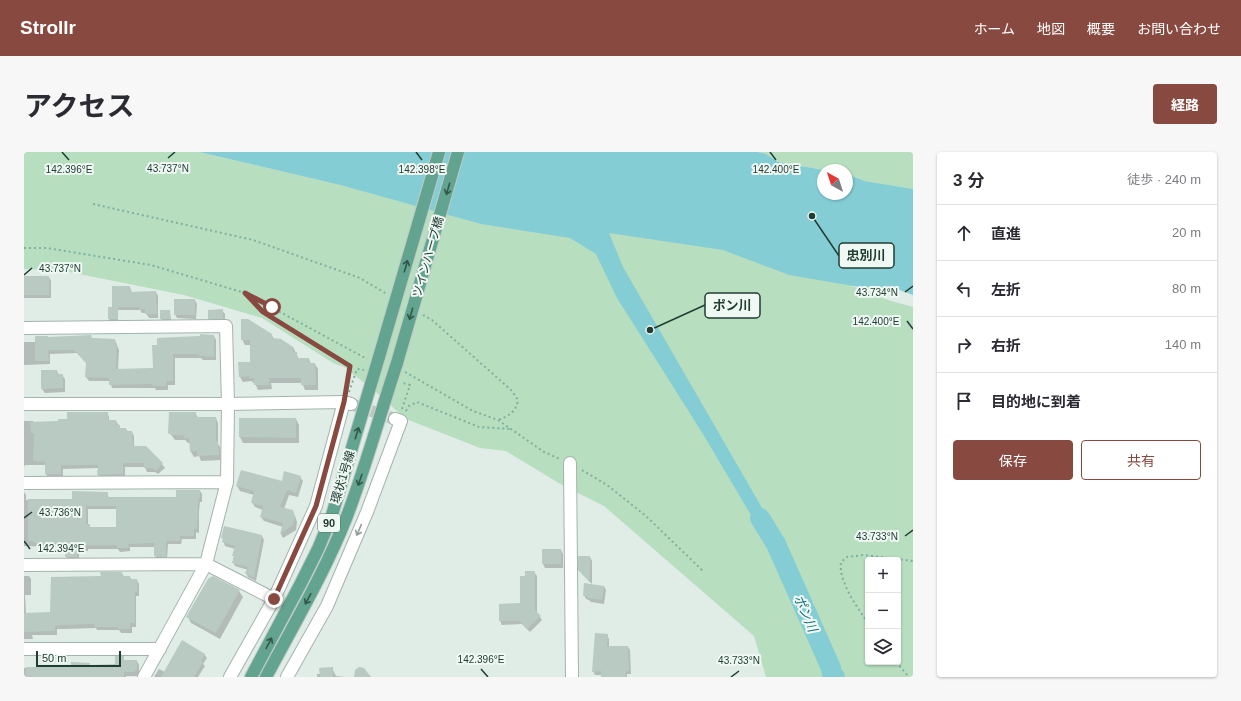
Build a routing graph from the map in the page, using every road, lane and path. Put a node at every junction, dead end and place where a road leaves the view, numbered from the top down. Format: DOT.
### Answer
graph roads {
  1 [pos="439,152"];
  2 [pos="458,152"];
  3 [pos="93,204"];
  4 [pos="24,248"];
  5 [pos="245,293"];
  6 [pos="393,297"];
  7 [pos="419,313"];
  8 [pos="24,328"];
  9 [pos="374,358"];
  10 [pos="397,363"];
  11 [pos="365,371"];
  12 [pos="403,383"];
  13 [pos="347,403"];
  14 [pos="24,404"];
  15 [pos="228,404"];
  16 [pos="398,420"];
  17 [pos="498,420"];
  18 [pos="512,429"];
  19 [pos="570,463"];
  20 [pos="227,482"];
  21 [pos="24,483"];
  22 [pos="913,561"];
  23 [pos="206,564"];
  24 [pos="24,565"];
  25 [pos="274,599"];
  26 [pos="865,618"];
  27 [pos="24,649"];
  28 [pos="160,649"];
  29 [pos="899,665"];
  30 [pos="144,677"];
  31 [pos="230,677"];
  32 [pos="251,677"];
  33 [pos="266,677"];
  34 [pos="288,677"];
  35 [pos="572,677"];
  36 [pos="909,677"];
  9 -- 1 [label="main road, ツインハープ橋 / 90, one-way, bridge"];
  2 -- 10 [label="main road, ツインハープ橋 / 90, one-way, bridge"];
  3 -- 6 [label="path"];
  4 -- 5 [label="path"];
  5 -- 9 [label="path"];
  5 -- 13 [label="path"];
  7 -- 17 [label="path"];
  8 -- 15 [label="street"];
  32 -- 9 [label="main road, 環状1号線 / 90, one-way"];
  10 -- 33 [label="main road, 環状1号線 / 90, one-way"];
  11 -- 13 [label="path"];
  12 -- 16 [label="path"];
  13 -- 15 [label="street"];
  13 -- 25 [label="street"];
  14 -- 15 [label="street"];
  15 -- 20 [label="street"];
  16 -- 18 [label="path"];
  16 -- 34 [label="street, one-way"];
  19 -- 35 [label="street"];
  20 -- 21 [label="street"];
  20 -- 23 [label="street"];
  22 -- 26 [label="path"];
  23 -- 24 [label="street"];
  23 -- 25 [label="street"];
  23 -- 28 [label="street"];
  25 -- 31 [label="street"];
  27 -- 28 [label="street"];
  28 -- 30 [label="street"];
  29 -- 36 [label="path"];
}
